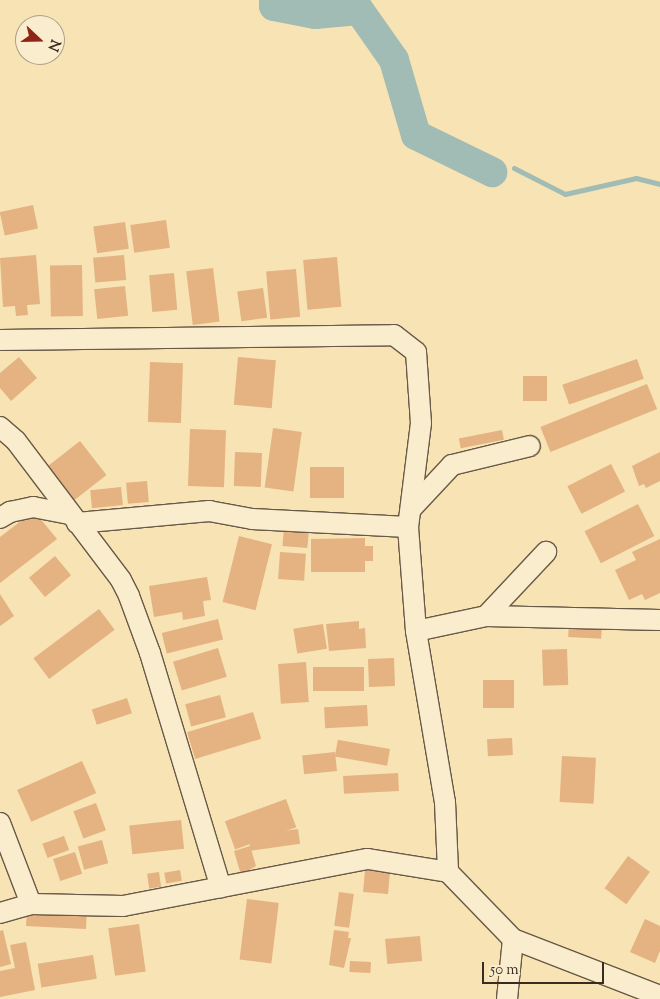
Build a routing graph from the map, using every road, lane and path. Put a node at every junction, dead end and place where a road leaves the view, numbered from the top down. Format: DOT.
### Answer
graph roads {
  1 [pos="0,340"];
  2 [pos="0,427"];
  3 [pos="530,446"];
  4 [pos="0,518"];
  5 [pos="73,518"];
  6 [pos="410,518"];
  7 [pos="546,552"];
  8 [pos="486,616"];
  9 [pos="660,620"];
  10 [pos="416,631"];
  11 [pos="0,823"];
  12 [pos="448,872"];
  13 [pos="221,888"];
  14 [pos="31,904"];
  15 [pos="0,913"];
  16 [pos="513,939"];
  17 [pos="660,996"];
  18 [pos="507,999"];
  1 -- 6 [label="street"];
  2 -- 5 [label="street"];
  3 -- 6 [label="street"];
  4 -- 5 [label="street"];
  5 -- 6 [label="street"];
  5 -- 13 [label="street"];
  6 -- 10 [label="street"];
  7 -- 8 [label="street"];
  8 -- 9 [label="street"];
  8 -- 10 [label="street"];
  10 -- 12 [label="street"];
  11 -- 14 [label="street"];
  12 -- 13 [label="street"];
  12 -- 16 [label="street"];
  13 -- 14 [label="street"];
  14 -- 15 [label="street"];
  16 -- 17 [label="street"];
  16 -- 18 [label="street"];
}
